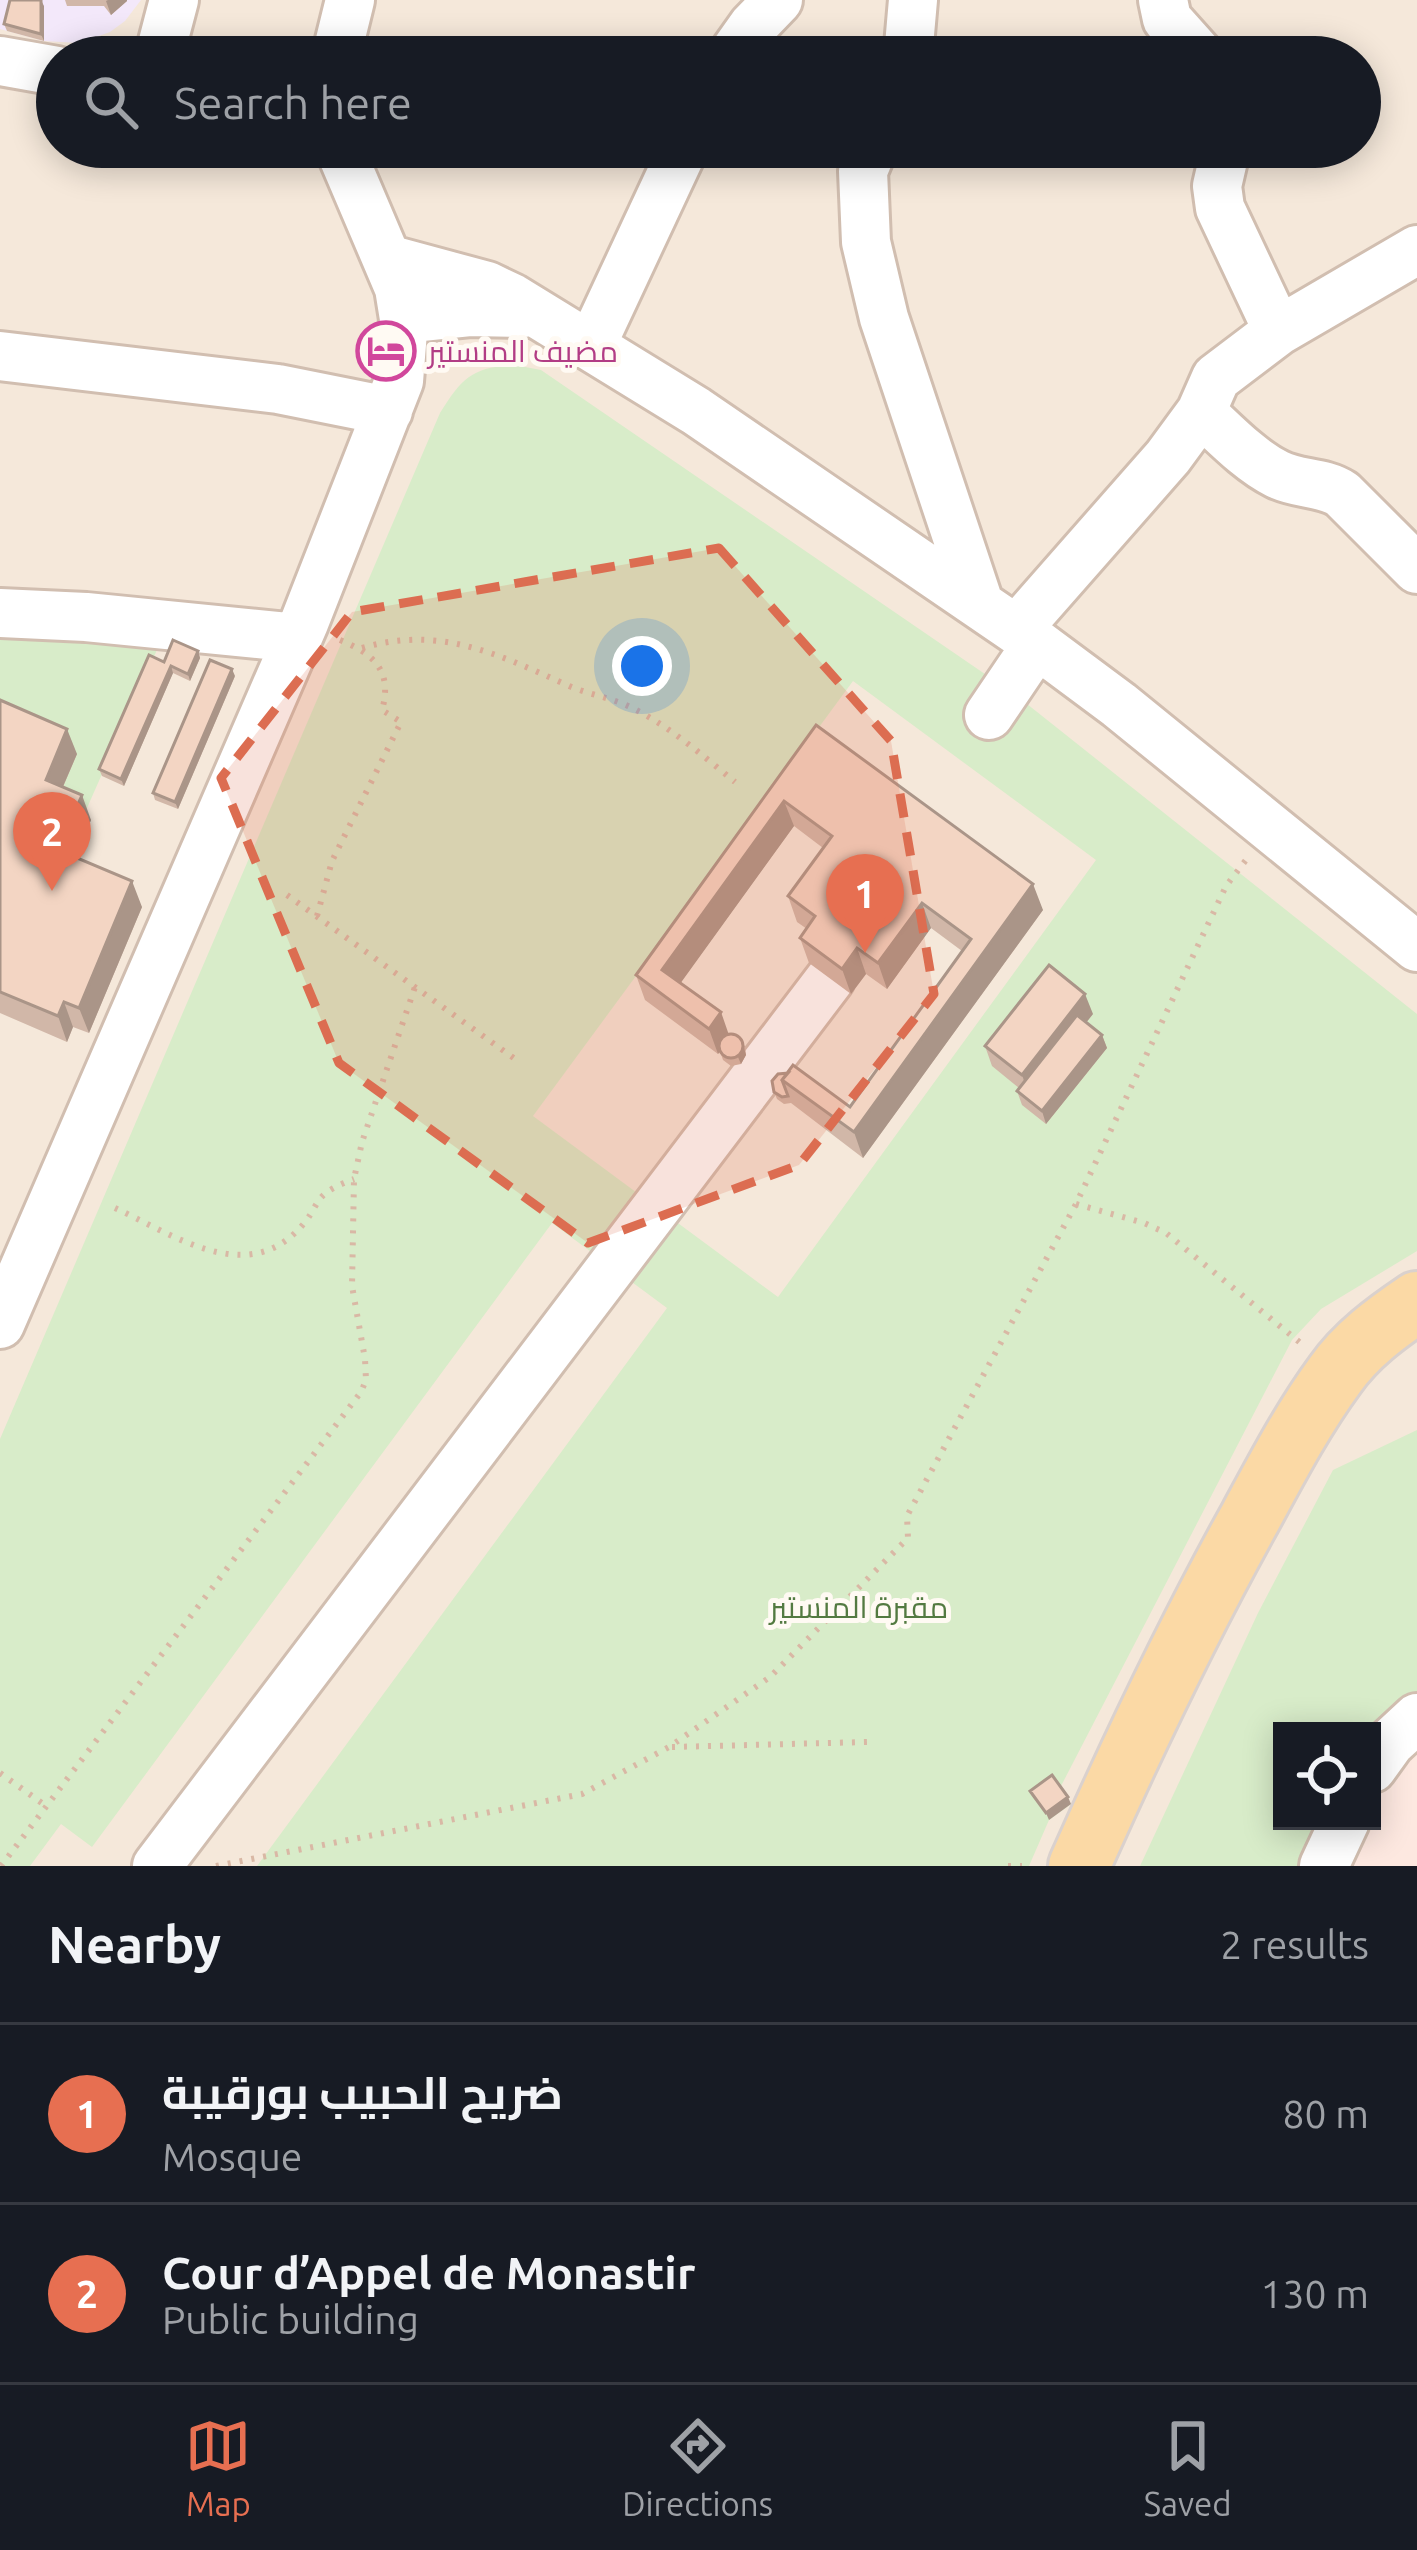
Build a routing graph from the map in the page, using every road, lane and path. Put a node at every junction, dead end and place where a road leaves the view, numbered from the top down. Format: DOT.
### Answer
graph roads {
  1 [pos="174,0"];
  2 [pos="350,0"];
  3 [pos="913,0"];
  4 [pos="1163,0"];
  5 [pos="773,1"];
  6 [pos="165,36"];
  7 [pos="341,36"];
  8 [pos="747,36"];
  9 [pos="910,36"];
  10 [pos="1182,36"];
  11 [pos="0,62"];
  12 [pos="36,68"];
  13 [pos="349,168"];
  14 [pos="674,168"];
  15 [pos="864,168"];
  16 [pos="1221,168"];
  17 [pos="1417,250"];
  18 [pos="387,259"];
  19 [pos="541,314"];
  20 [pos="404,319"];
  21 [pos="1278,331"];
  22 [pos="592,344"];
  23 [pos="0,356"];
  24 [pos="388,411"];
  25 [pos="1201,412"];
  26 [pos="1417,569"];
  27 [pos="0,613"];
  28 [pos="1011,625"];
  29 [pos="297,638"];
  30 [pos="988,715"];
  31 [pos="734,782"];
  32 [pos="1269,829"];
  33 [pos="287,895"];
  34 [pos="317,916"];
  35 [pos="1417,947"];
  36 [pos="830,979"];
  37 [pos="416,987"];
  38 [pos="515,1059"];
  39 [pos="354,1179"];
  40 [pos="1076,1204"];
  41 [pos="115,1208"];
  42 [pos="14,1246"];
  43 [pos="1417,1302"];
  44 [pos="0,1324"];
  45 [pos="1336,1372"];
  46 [pos="1417,1718"];
  47 [pos="867,1742"];
  48 [pos="669,1747"];
  49 [pos="1381,1758"];
  50 [pos="0,1773"];
  51 [pos="46,1806"];
  52 [pos="1342,1830"];
  53 [pos="1,1866"];
  54 [pos="158,1866"];
  55 [pos="216,1866"];
  56 [pos="1008,1866"];
  57 [pos="1022,1866"];
  58 [pos="1079,1866"];
  59 [pos="1324,1866"];
  1 -- 6 [label="street"];
  2 -- 7 [label="street"];
  3 -- 9 [label="street"];
  4 -- 10 [label="street"];
  5 -- 8 [label="street"];
  11 -- 12 [label="street"];
  13 -- 18 [label="street"];
  14 -- 22 [label="street"];
  15 -- 28 [label="street"];
  16 -- 21 [label="street"];
  17 -- 21 [label="street"];
  18 -- 19 [label="street"];
  18 -- 20 [label="street"];
  19 -- 20 [label="street"];
  19 -- 22 [label="street"];
  20 -- 24 [label="street"];
  21 -- 25 [label="street"];
  22 -- 28 [label="street"];
  23 -- 24 [label="street"];
  24 -- 29 [label="street"];
  25 -- 26 [label="street"];
  25 -- 28 [label="street"];
  27 -- 29 [label="street"];
  28 -- 30 [label="street"];
  28 -- 32 [label="street"];
  29 -- 42 [label="street"];
  31 -- 34 [label="path"];
  32 -- 35 [label="street"];
  32 -- 40 [label="path"];
  33 -- 34 [label="path"];
  34 -- 37 [label="path"];
  36 -- 54 [label="street"];
  37 -- 38 [label="path"];
  37 -- 39 [label="path"];
  39 -- 41 [label="path"];
  39 -- 51 [label="path"];
  40 -- 45 [label="path"];
  40 -- 48 [label="path"];
  42 -- 44 [label="street"];
  43 -- 45 [label="main road"];
  45 -- 58 [label="main road"];
  46 -- 49 [label="street"];
  47 -- 48 [label="path"];
  48 -- 55 [label="path"];
  50 -- 51 [label="path"];
  51 -- 53 [label="path"];
  52 -- 59 [label="street"];
  56 -- 57 [label="path"];
}
